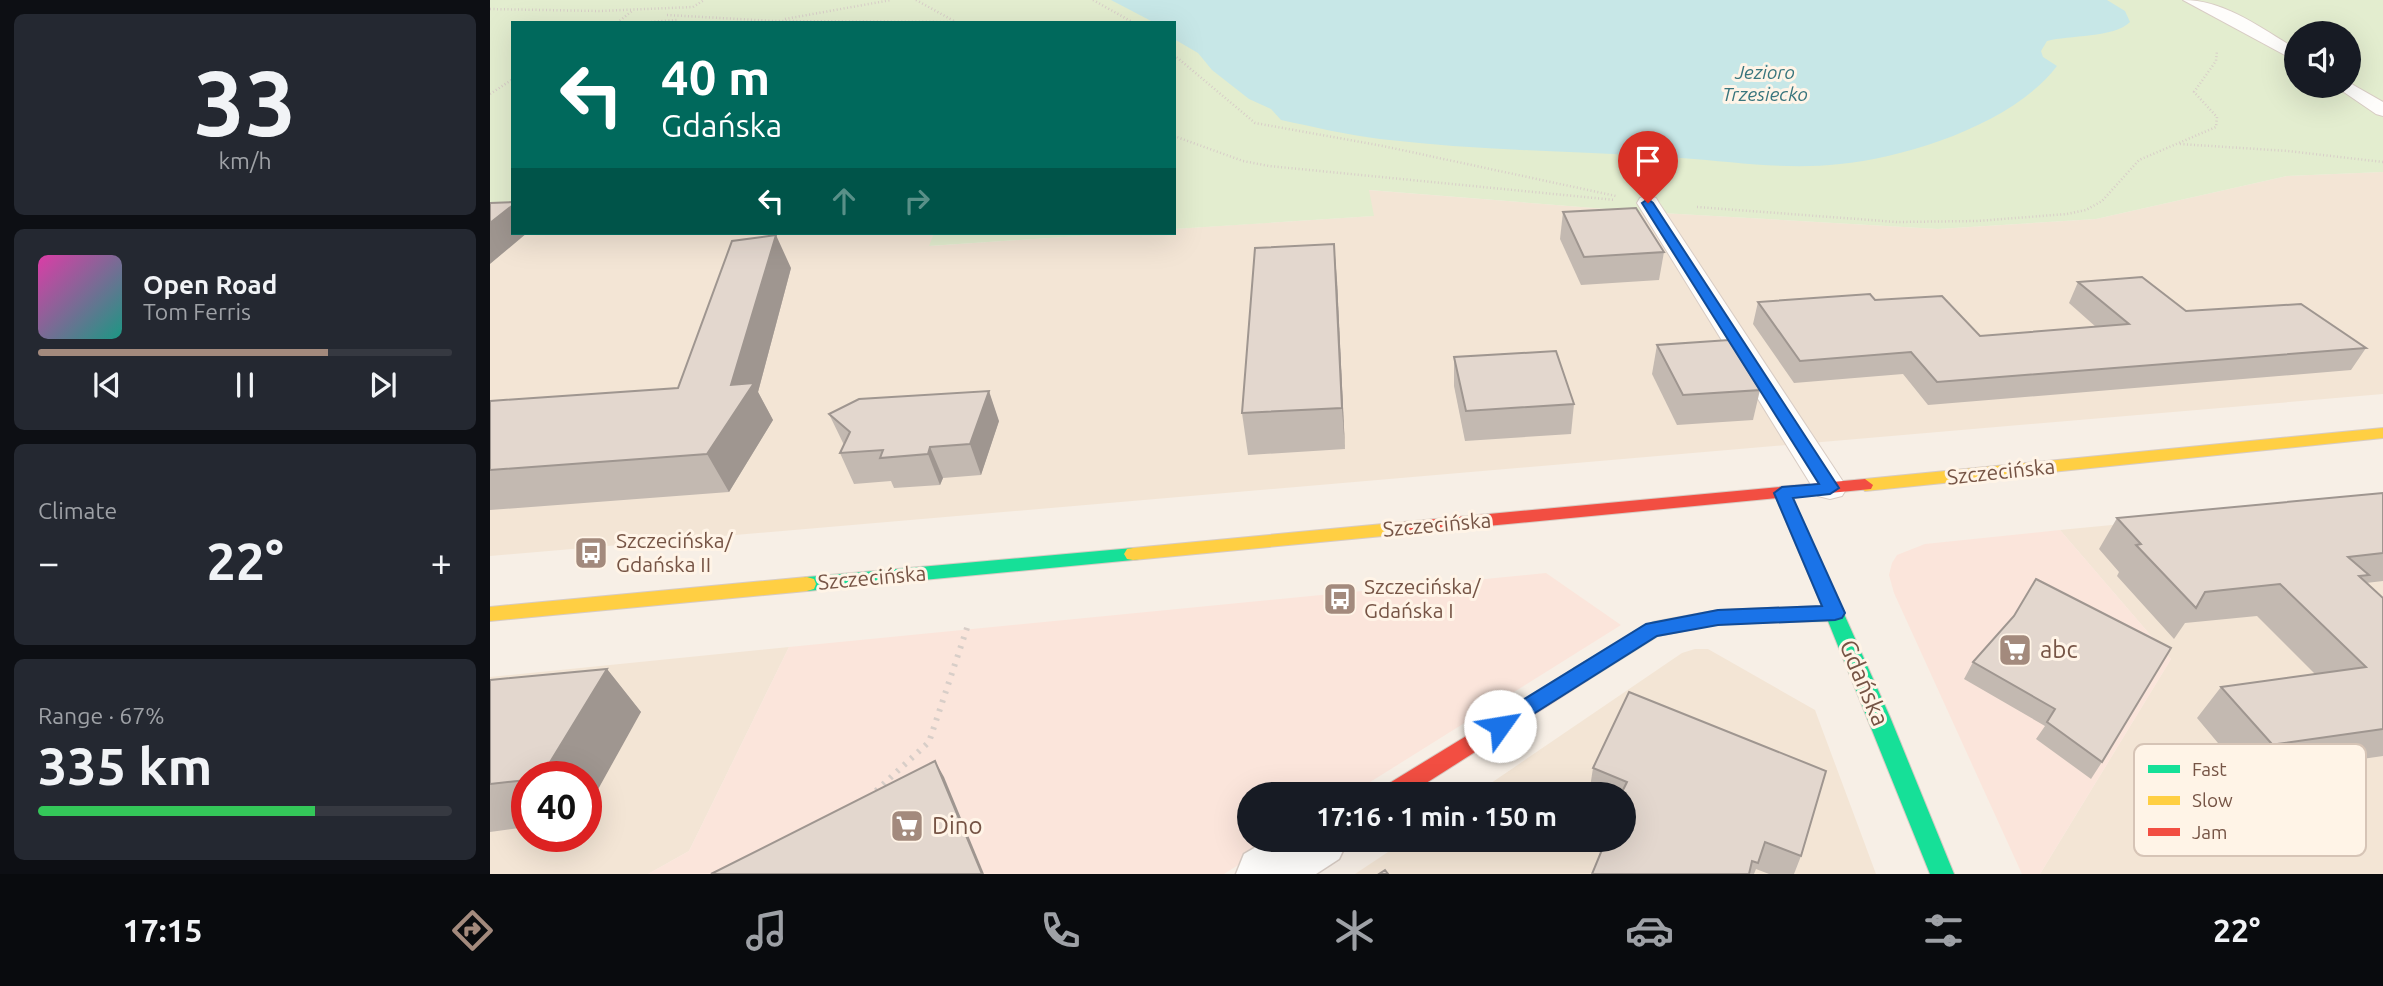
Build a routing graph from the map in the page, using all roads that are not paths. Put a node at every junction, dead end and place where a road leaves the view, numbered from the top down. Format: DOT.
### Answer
graph roads {
  1 [pos="2191,0"];
  2 [pos="2284,49"];
  3 [pos="2361,89"];
  4 [pos="2383,90"];
  5 [pos="2361,96"];
  6 [pos="2383,110"];
  7 [pos="1648,203"];
  8 [pos="2383,433"];
  9 [pos="1830,488"];
  10 [pos="1782,493"];
  11 [pos="1835,613"];
  12 [pos="490,614"];
  13 [pos="1410,782"];
  14 [pos="1300,852"];
  15 [pos="1265,874"];
  16 [pos="1942,874"];
  1 -- 2 [label="lane"];
  3 -- 4 [label="lane"];
  5 -- 6 [label="lane"];
  7 -- 9 [label="lane"];
  8 -- 9 [label="street, Szczecińska"];
  9 -- 10 [label="street, Szczecińska"];
  10 -- 11 [label="street, Gdańska"];
  10 -- 12 [label="street, Szczecińska"];
  11 -- 13 [label="street"];
  11 -- 16 [label="street, Gdańska"];
  14 -- 15 [label="street"];
}
